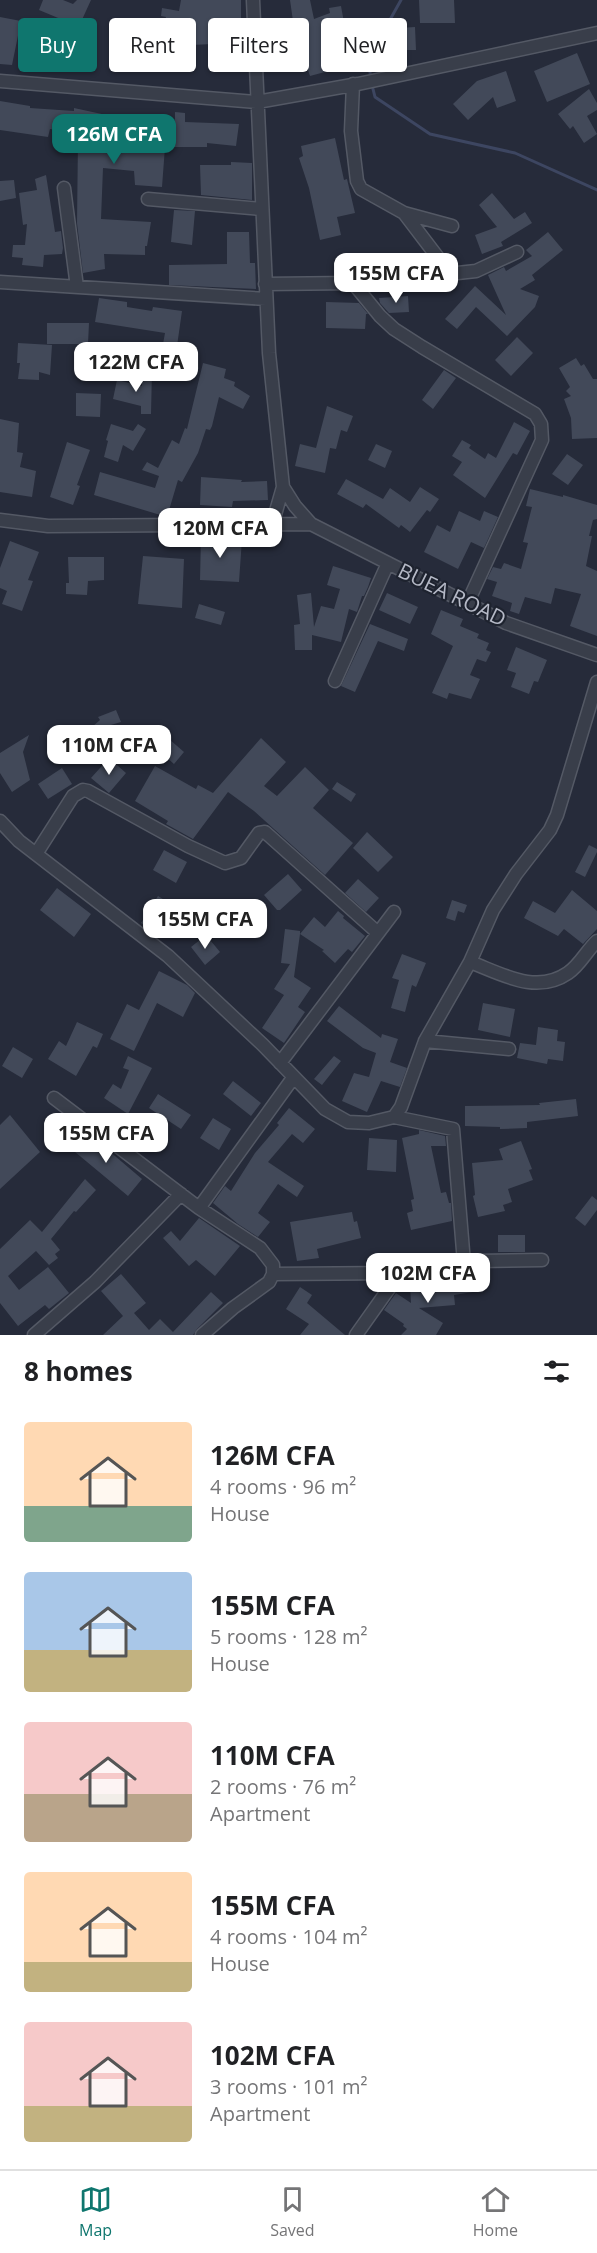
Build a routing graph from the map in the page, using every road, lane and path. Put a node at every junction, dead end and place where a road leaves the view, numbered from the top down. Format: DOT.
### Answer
graph roads {
  1 [pos="253,0"];
  2 [pos="597,33"];
  3 [pos="0,81"];
  4 [pos="355,84"];
  5 [pos="257,102"];
  6 [pos="64,188"];
  7 [pos="148,199"];
  8 [pos="261,209"];
  9 [pos="404,213"];
  10 [pos="452,226"];
  11 [pos="517,252"];
  12 [pos="439,275"];
  13 [pos="0,282"];
  14 [pos="353,283"];
  15 [pos="265,284"];
  16 [pos="77,288"];
  17 [pos="266,298"];
  18 [pos="283,487"];
  19 [pos="0,520"];
  20 [pos="311,524"];
  21 [pos="272,525"];
  22 [pos="388,563"];
  23 [pos="468,602"];
  24 [pos="597,656"];
  25 [pos="335,681"];
  26 [pos="597,682"];
  27 [pos="0,821"];
  28 [pos="36,854"];
  29 [pos="394,912"];
  30 [pos="378,933"];
  31 [pos="597,941"];
  32 [pos="470,962"];
  33 [pos="425,1041"];
  34 [pos="509,1049"];
  35 [pos="280,1063"];
  36 [pos="293,1078"];
  37 [pos="54,1098"];
  38 [pos="394,1117"];
  39 [pos="181,1194"];
  40 [pos="199,1208"];
  41 [pos="542,1260"];
  42 [pos="464,1263"];
  43 [pos="400,1273"];
  44 [pos="273,1274"];
  45 [pos="34,1335"];
  46 [pos="202,1335"];
  47 [pos="356,1335"];
  1 -- 5 [label="street"];
  2 -- 4 [label="street"];
  3 -- 5 [label="street"];
  4 -- 5 [label="street"];
  4 -- 9 [label="street"];
  5 -- 8 [label="street"];
  6 -- 16 [label="street"];
  7 -- 8 [label="street"];
  8 -- 15 [label="street"];
  9 -- 10 [label="street"];
  9 -- 12 [label="street"];
  11 -- 12 [label="street"];
  12 -- 14 [label="street"];
  13 -- 16 [label="street"];
  14 -- 15 [label="street"];
  14 -- 23 [label="street"];
  15 -- 17 [label="street"];
  16 -- 17 [label="street"];
  17 -- 18 [label="street"];
  18 -- 20 [label="street"];
  18 -- 21 [label="street"];
  19 -- 21 [label="street"];
  20 -- 21 [label="street"];
  20 -- 22 [label="street, BUEA ROAD"];
  22 -- 23 [label="street, BUEA ROAD"];
  22 -- 25 [label="street"];
  23 -- 24 [label="street, BUEA ROAD"];
  26 -- 32 [label="street"];
  27 -- 28 [label="street"];
  28 -- 30 [label="street"];
  28 -- 35 [label="street"];
  29 -- 30 [label="street"];
  30 -- 35 [label="street"];
  31 -- 32 [label="street"];
  32 -- 33 [label="street"];
  33 -- 34 [label="street"];
  33 -- 38 [label="street"];
  35 -- 36 [label="street"];
  36 -- 38 [label="street"];
  36 -- 40 [label="street"];
  37 -- 39 [label="street"];
  38 -- 42 [label="street"];
  39 -- 40 [label="street"];
  39 -- 45 [label="street"];
  40 -- 44 [label="street"];
  41 -- 42 [label="street"];
  42 -- 43 [label="street"];
  43 -- 44 [label="street"];
  43 -- 47 [label="street"];
  44 -- 46 [label="street"];
}
